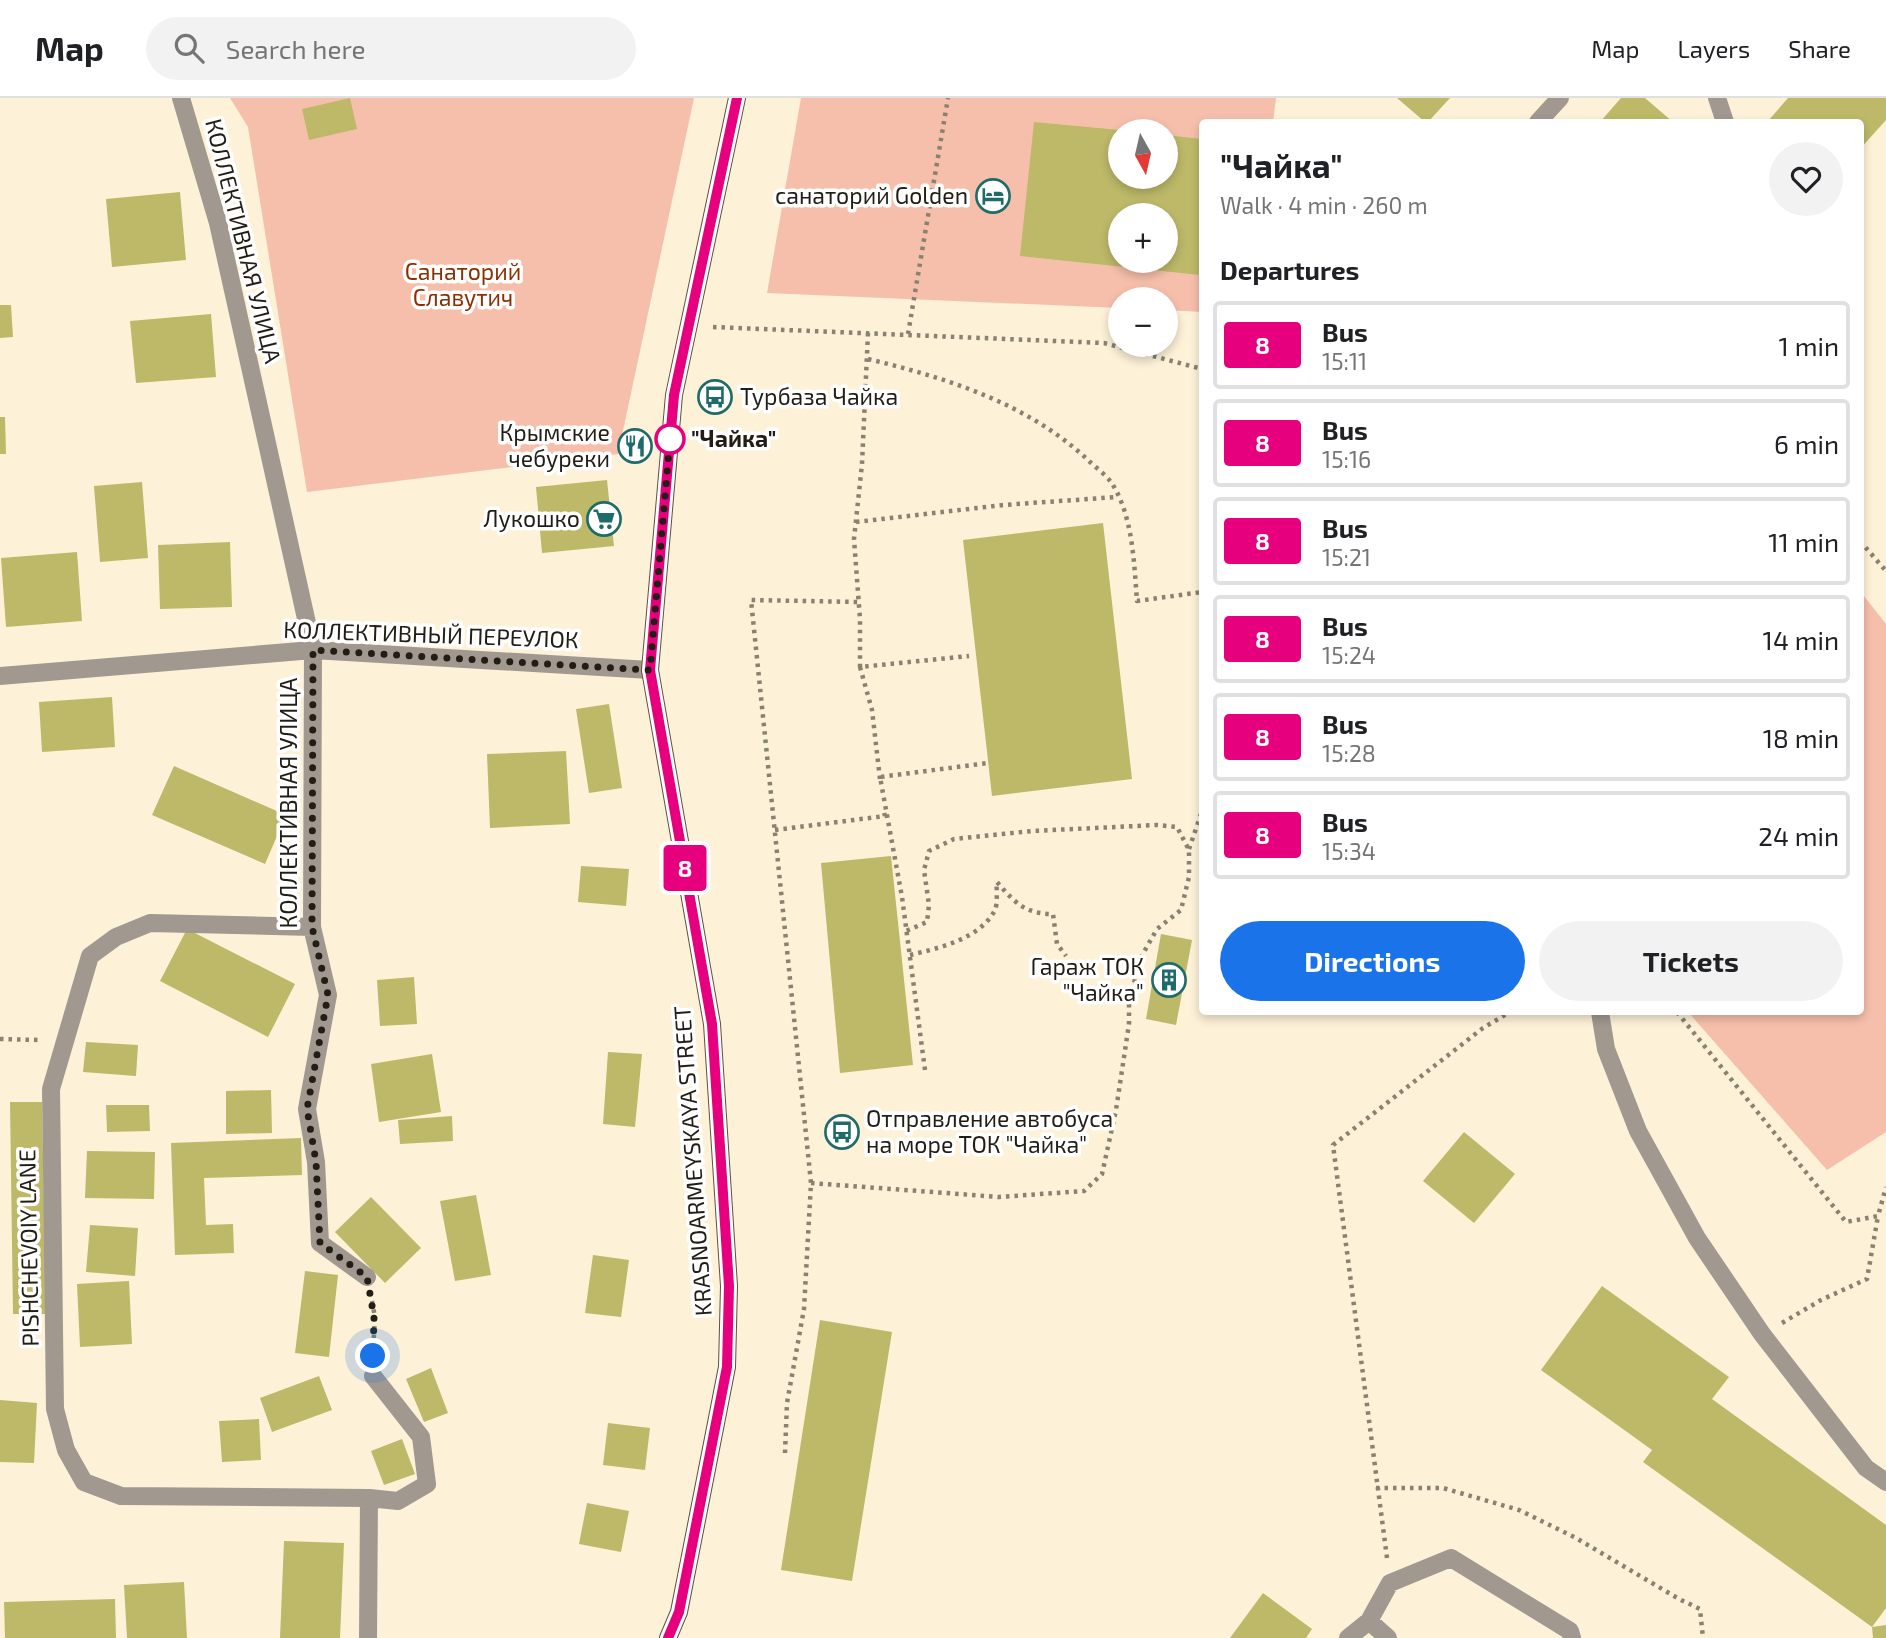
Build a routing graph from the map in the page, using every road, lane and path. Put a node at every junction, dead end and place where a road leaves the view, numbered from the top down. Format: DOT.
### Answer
graph roads {
  1 [pos="181,98"];
  2 [pos="737,98"];
  3 [pos="948,98"];
  4 [pos="1560,98"];
  5 [pos="1717,98"];
  6 [pos="1541,119"];
  7 [pos="1724,119"];
  8 [pos="689,326"];
  9 [pos="868,333"];
  10 [pos="908,334"];
  11 [pos="868,359"];
  12 [pos="1199,368"];
  13 [pos="1117,497"];
  14 [pos="856,523"];
  15 [pos="1864,546"];
  16 [pos="1886,571"];
  17 [pos="1199,592"];
  18 [pos="859,602"];
  19 [pos="313,650"];
  20 [pos="969,656"];
  21 [pos="860,667"];
  22 [pos="650,670"];
  23 [pos="0,676"];
  24 [pos="988,763"];
  25 [pos="880,777"];
  26 [pos="1199,820"];
  27 [pos="775,830"];
  28 [pos="1189,850"];
  29 [pos="312,927"];
  30 [pos="906,931"];
  31 [pos="910,955"];
  32 [pos="1066,956"];
  33 [pos="1505,1015"];
  34 [pos="1600,1015"];
  35 [pos="1679,1015"];
  36 [pos="0,1039"];
  37 [pos="65,1040"];
  38 [pos="925,1070"];
  39 [pos="811,1183"];
  40 [pos="1886,1187"];
  41 [pos="1878,1216"];
  42 [pos="367,1277"];
  43 [pos="1762,1334"];
  44 [pos="373,1376"];
  45 [pos="785,1453"];
  46 [pos="1886,1465"];
  47 [pos="1866,1468"];
  48 [pos="1886,1482"];
  49 [pos="1376,1488"];
  50 [pos="369,1498"];
  51 [pos="1390,1583"];
  52 [pos="1369,1621"];
  53 [pos="368,1638"];
  54 [pos="668,1638"];
  55 [pos="1348,1638"];
  56 [pos="1388,1638"];
  57 [pos="1572,1638"];
  58 [pos="1703,1638"];
  1 -- 19 [label="street, КОЛЛЕКТИВНАЯ УЛИЦА"];
  2 -- 8 [label="main road, KRASNOARMEYSKAYA STREET"];
  3 -- 10 [label="path"];
  4 -- 6 [label="street"];
  5 -- 7 [label="street"];
  8 -- 9 [label="path"];
  8 -- 22 [label="main road, KRASNOARMEYSKAYA STREET"];
  9 -- 10 [label="path"];
  9 -- 11 [label="path"];
  10 -- 12 [label="path"];
  11 -- 13 [label="path"];
  11 -- 14 [label="path"];
  13 -- 14 [label="path"];
  13 -- 17 [label="path"];
  14 -- 18 [label="path"];
  15 -- 16 [label="path"];
  18 -- 21 [label="path"];
  18 -- 27 [label="path"];
  19 -- 22 [label="street, КОЛЛЕКТИВНЫЙ ПЕРЕУЛОК"];
  19 -- 23 [label="street, КОЛЛЕКТИВНЫЙ ПЕРЕУЛОК"];
  19 -- 29 [label="street, КОЛЛЕКТИВНАЯ УЛИЦА"];
  20 -- 21 [label="path"];
  21 -- 25 [label="path"];
  22 -- 54 [label="main road, KRASNOARMEYSKAYA STREET"];
  24 -- 25 [label="path"];
  25 -- 27 [label="path"];
  25 -- 30 [label="path"];
  26 -- 28 [label="path"];
  27 -- 39 [label="path"];
  28 -- 30 [label="path"];
  28 -- 39 [label="path"];
  29 -- 37 [label="street, PISHCHEVOIY LANE"];
  29 -- 42 [label="street, КОЛЛЕКТИВНАЯ УЛИЦА"];
  30 -- 31 [label="path"];
  31 -- 32 [label="path"];
  31 -- 38 [label="path"];
  33 -- 49 [label="path"];
  34 -- 43 [label="street"];
  35 -- 41 [label="path"];
  36 -- 37 [label="path"];
  37 -- 50 [label="street, PISHCHEVOIY LANE"];
  39 -- 45 [label="path"];
  40 -- 41 [label="path"];
  41 -- 43 [label="path"];
  42 -- 44 [label="path"];
  43 -- 47 [label="street"];
  44 -- 50 [label="street"];
  46 -- 47 [label="street"];
  47 -- 48 [label="street"];
  49 -- 51 [label="path"];
  49 -- 58 [label="path"];
  50 -- 53 [label="street"];
  51 -- 52 [label="street"];
  51 -- 57 [label="street"];
  52 -- 55 [label="street"];
  52 -- 56 [label="street"];
}
